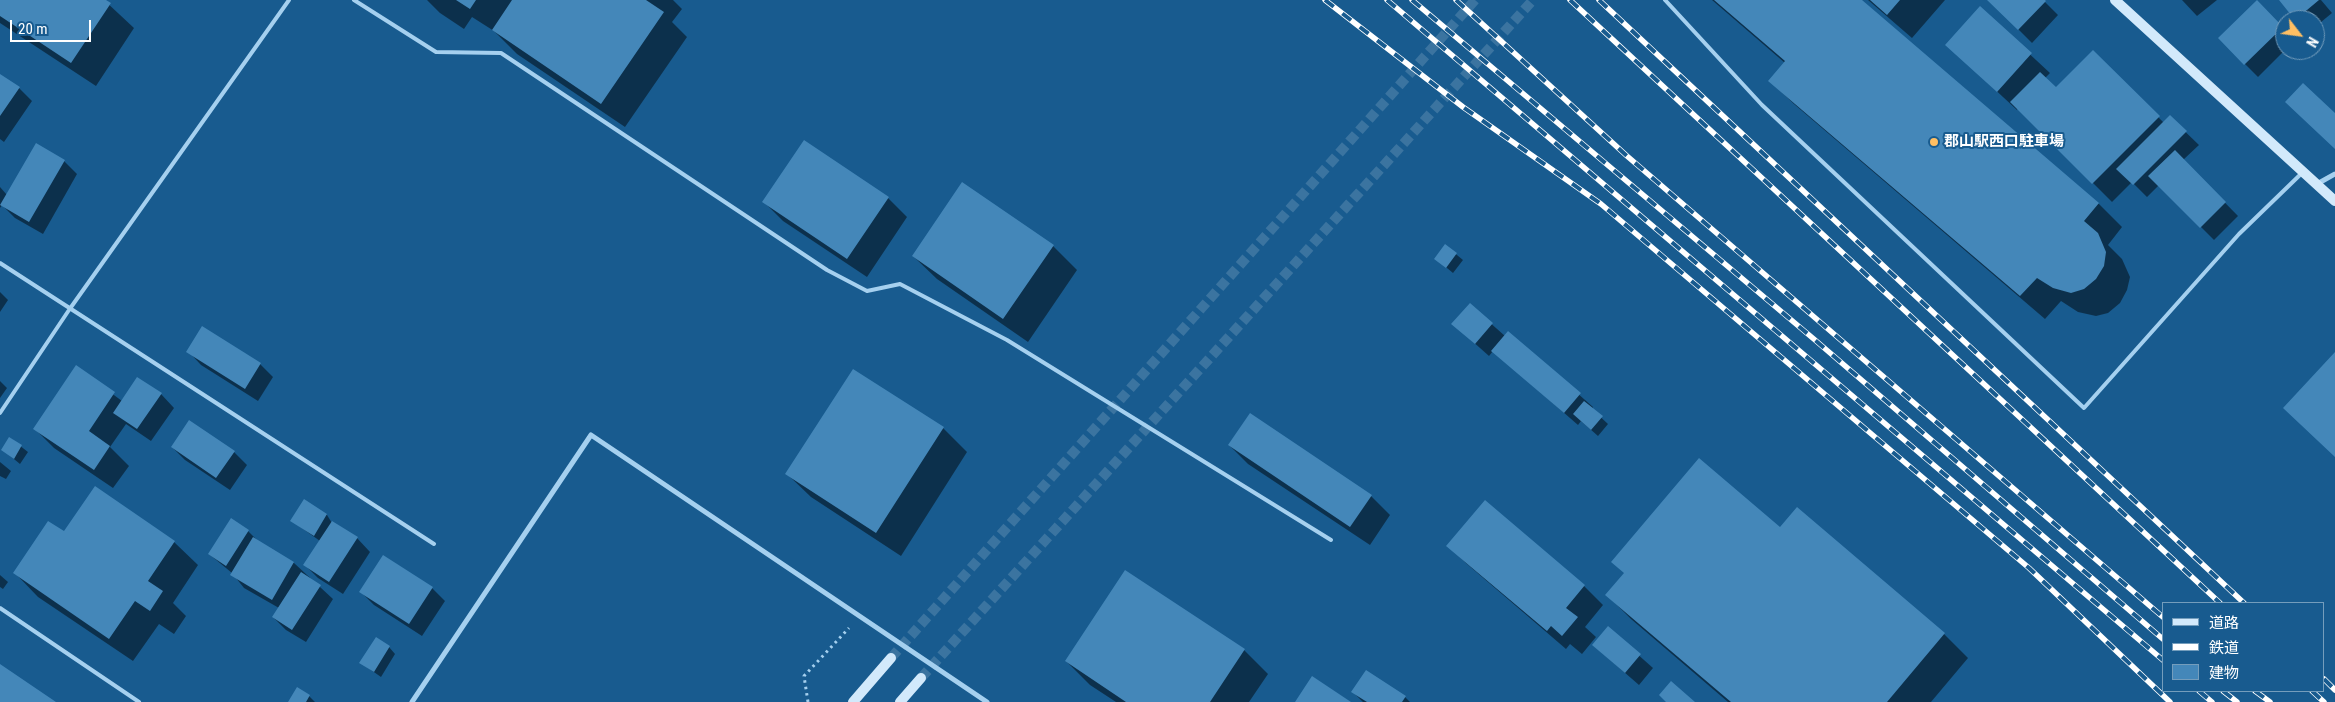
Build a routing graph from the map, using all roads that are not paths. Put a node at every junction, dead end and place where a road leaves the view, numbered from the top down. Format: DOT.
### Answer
graph roads {
  1 [pos="288,0"];
  2 [pos="354,0"];
  3 [pos="1665,0"];
  4 [pos="2115,0"];
  5 [pos="2304,171"];
  6 [pos="2335,174"];
  7 [pos="2317,184"];
  8 [pos="2335,201"];
  9 [pos="0,263"];
  10 [pos="69,310"];
  11 [pos="0,413"];
  12 [pos="1331,540"];
  13 [pos="434,544"];
  14 [pos="0,608"];
  15 [pos="891,658"];
  16 [pos="921,678"];
  17 [pos="139,702"];
  18 [pos="412,702"];
  19 [pos="852,702"];
  20 [pos="900,702"];
  21 [pos="987,702"];
  1 -- 10 [label="lane"];
  2 -- 12 [label="lane"];
  3 -- 5 [label="lane"];
  4 -- 5 [label="street"];
  5 -- 7 [label="street"];
  6 -- 7 [label="street"];
  7 -- 8 [label="street"];
  9 -- 10 [label="lane"];
  10 -- 11 [label="lane"];
  10 -- 13 [label="lane"];
  14 -- 17 [label="lane"];
  15 -- 19 [label="street"];
  16 -- 20 [label="street"];
  18 -- 21 [label="street"];
}
